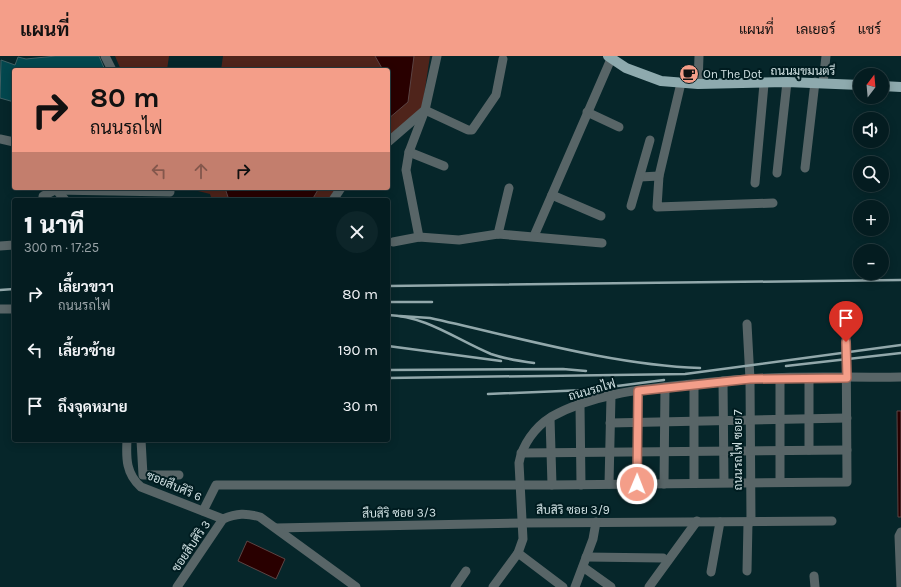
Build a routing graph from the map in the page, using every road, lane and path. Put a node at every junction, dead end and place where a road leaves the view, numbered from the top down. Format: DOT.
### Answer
graph roads {
  1 [pos="105,56"];
  2 [pos="437,56"];
  3 [pos="699,56"];
  4 [pos="826,56"];
  5 [pos="610,57"];
  6 [pos="503,59"];
  7 [pos="111,68"];
  8 [pos="787,82"];
  9 [pos="819,82"];
  10 [pos="681,83"];
  11 [pos="698,84"];
  12 [pos="764,84"];
  13 [pos="853,84"];
  14 [pos="889,86"];
  15 [pos="901,87"];
  16 [pos="425,110"];
  17 [pos="587,112"];
  18 [pos="619,127"];
  19 [pos="0,139"];
  20 [pos="390,140"];
  21 [pos="650,140"];
  22 [pos="12,142"];
  23 [pos="409,152"];
  24 [pos="444,166"];
  25 [pos="805,168"];
  26 [pos="777,173"];
  27 [pos="659,176"];
  28 [pos="640,177"];
  29 [pos="756,183"];
  30 [pos="509,188"];
  31 [pos="53,190"];
  32 [pos="56,190"];
  33 [pos="93,190"];
  34 [pos="170,190"];
  35 [pos="552,195"];
  36 [pos="43,198"];
  37 [pos="63,198"];
  38 [pos="773,202"];
  39 [pos="631,206"];
  40 [pos="602,216"];
  41 [pos="498,234"];
  42 [pos="534,236"];
  43 [pos="419,237"];
  44 [pos="393,242"];
  45 [pos="602,243"];
  46 [pos="12,245"];
  47 [pos="0,246"];
  48 [pos="0,309"];
  49 [pos="12,309"];
  50 [pos="846,321"];
  51 [pos="747,324"];
  52 [pos="901,377"];
  53 [pos="780,378"];
  54 [pos="809,378"];
  55 [pos="847,378"];
  56 [pos="750,379"];
  57 [pos="723,381"];
  58 [pos="694,384"];
  59 [pos="665,387"];
  60 [pos="638,391"];
  61 [pos="611,396"];
  62 [pos="580,405"];
  63 [pos="550,418"];
  64 [pos="809,418"];
  65 [pos="847,418"];
  66 [pos="750,419"];
  67 [pos="780,419"];
  68 [pos="723,420"];
  69 [pos="694,421"];
  70 [pos="638,422"];
  71 [pos="664,422"];
  72 [pos="610,423"];
  73 [pos="127,442"];
  74 [pos="141,442"];
  75 [pos="723,450"];
  76 [pos="750,450"];
  77 [pos="780,450"];
  78 [pos="809,450"];
  79 [pos="847,450"];
  80 [pos="638,451"];
  81 [pos="664,451"];
  82 [pos="694,451"];
  83 [pos="551,452"];
  84 [pos="580,452"];
  85 [pos="609,452"];
  86 [pos="521,453"];
  87 [pos="179,475"];
  88 [pos="724,482"];
  89 [pos="750,482"];
  90 [pos="780,482"];
  91 [pos="694,483"];
  92 [pos="609,484"];
  93 [pos="637,484"];
  94 [pos="664,484"];
  95 [pos="520,485"];
  96 [pos="552,485"];
  97 [pos="580,485"];
  98 [pos="203,511"];
  99 [pos="223,520"];
  100 [pos="832,521"];
  101 [pos="596,522"];
  102 [pos="696,522"];
  103 [pos="720,522"];
  104 [pos="749,522"];
  105 [pos="522,523"];
  106 [pos="276,528"];
  107 [pos="901,532"];
  108 [pos="518,553"];
  109 [pos="586,557"];
  110 [pos="663,558"];
  111 [pos="583,567"];
  112 [pos="466,571"];
  113 [pos="747,571"];
  114 [pos="711,572"];
  115 [pos="814,576"];
  116 [pos="458,586"];
  117 [pos="177,587"];
  118 [pos="356,587"];
  119 [pos="493,587"];
  120 [pos="563,587"];
  121 [pos="575,587"];
  122 [pos="611,587"];
  123 [pos="649,587"];
  124 [pos="815,587"];
  125 [pos="901,587"];
  1 -- 7 [label="street"];
  2 -- 16 [label="street"];
  3 -- 11 [label="street"];
  4 -- 9 [label="street"];
  5 -- 10 [label="main road, ถนนมุขมนตรี"];
  5 -- 17 [label="street"];
  6 -- 16 [label="street"];
  8 -- 9 [label="main road, ถนนมุขมนตรี"];
  8 -- 12 [label="main road, ถนนมุขมนตรี"];
  8 -- 26 [label="street"];
  9 -- 13 [label="main road, ถนนมุขมนตรี"];
  9 -- 25 [label="street"];
  10 -- 11 [label="main road, ถนนมุขมนตรี"];
  10 -- 27 [label="street"];
  11 -- 12 [label="main road, ถนนมุขมนตรี"];
  12 -- 29 [label="street"];
  14 -- 15 [label="main road"];
  16 -- 20 [label="street"];
  16 -- 23 [label="street"];
  17 -- 18 [label="street"];
  17 -- 35 [label="street"];
  19 -- 22 [label="street"];
  21 -- 28 [label="street"];
  23 -- 24 [label="street"];
  23 -- 43 [label="street"];
  27 -- 28 [label="street"];
  27 -- 38 [label="street"];
  28 -- 39 [label="street"];
  30 -- 41 [label="street"];
  31 -- 36 [label="street"];
  32 -- 37 [label="street"];
  33 -- 34 [label="street"];
  35 -- 40 [label="street"];
  35 -- 42 [label="street"];
  41 -- 42 [label="street"];
  41 -- 43 [label="street"];
  42 -- 45 [label="street"];
  43 -- 44 [label="street"];
  46 -- 47 [label="street"];
  48 -- 49 [label="street"];
  50 -- 55 [label="street"];
  51 -- 56 [label="street, ถนนรถไฟ ซอย 7"];
  52 -- 55 [label="street, ถนนรถไฟ"];
  53 -- 54 [label="street, ถนนรถไฟ"];
  53 -- 56 [label="street, ถนนรถไฟ"];
  53 -- 67 [label="street"];
  54 -- 55 [label="street, ถนนรถไฟ"];
  54 -- 64 [label="street"];
  55 -- 65 [label="street"];
  56 -- 57 [label="street, ถนนรถไฟ"];
  56 -- 66 [label="street, ถนนรถไฟ ซอย 7"];
  57 -- 58 [label="street, ถนนรถไฟ"];
  57 -- 68 [label="street"];
  58 -- 59 [label="street, ถนนรถไฟ"];
  58 -- 69 [label="street"];
  59 -- 60 [label="street, ถนนรถไฟ"];
  59 -- 71 [label="street"];
  60 -- 61 [label="street, ถนนรถไฟ"];
  60 -- 70 [label="street"];
  61 -- 62 [label="street, ถนนรถไฟ"];
  61 -- 72 [label="street"];
  62 -- 63 [label="street, ถนนรถไฟ"];
  62 -- 84 [label="street"];
  63 -- 83 [label="street"];
  63 -- 86 [label="street, ถนนรถไฟ"];
  64 -- 65 [label="street"];
  64 -- 67 [label="street"];
  64 -- 78 [label="street"];
  65 -- 79 [label="street"];
  66 -- 67 [label="street"];
  66 -- 68 [label="street"];
  66 -- 76 [label="street, ถนนรถไฟ ซอย 7"];
  67 -- 77 [label="street"];
  68 -- 69 [label="street"];
  68 -- 75 [label="street"];
  69 -- 71 [label="street"];
  69 -- 82 [label="street"];
  70 -- 71 [label="street"];
  70 -- 72 [label="street"];
  70 -- 80 [label="street"];
  71 -- 81 [label="street"];
  72 -- 85 [label="street"];
  73 -- 98 [label="street, ซอยสืบศิริ 6"];
  74 -- 87 [label="street"];
  75 -- 76 [label="street"];
  75 -- 82 [label="street"];
  75 -- 88 [label="street"];
  76 -- 77 [label="street"];
  76 -- 89 [label="street, ถนนรถไฟ ซอย 7"];
  77 -- 78 [label="street"];
  77 -- 90 [label="street"];
  78 -- 79 [label="street"];
  79 -- 90 [label="street"];
  80 -- 81 [label="street"];
  80 -- 85 [label="street"];
  80 -- 93 [label="street"];
  81 -- 82 [label="street"];
  81 -- 94 [label="street"];
  82 -- 91 [label="street"];
  83 -- 84 [label="street"];
  83 -- 86 [label="street"];
  83 -- 96 [label="street"];
  84 -- 85 [label="street"];
  84 -- 97 [label="street"];
  85 -- 92 [label="street"];
  86 -- 95 [label="street, ถนนรถไฟ"];
  88 -- 89 [label="street"];
  88 -- 91 [label="street"];
  89 -- 90 [label="street"];
  89 -- 104 [label="street, ถนนรถไฟ ซอย 7"];
  91 -- 94 [label="street"];
  92 -- 93 [label="street"];
  92 -- 97 [label="street"];
  93 -- 94 [label="street"];
  95 -- 96 [label="street"];
  95 -- 98 [label="street"];
  95 -- 105 [label="street, ถนนรถไฟ"];
  96 -- 97 [label="street"];
  98 -- 99 [label="street, ซอยสืบศิริ 6"];
  99 -- 106 [label="street, ซอยสืบศิริ 3"];
  99 -- 117 [label="street, ซอยสืบศิริ 3"];
  100 -- 104 [label="street, สืบสิริ ซอย 3/9"];
  101 -- 102 [label="street, สืบสิริ ซอย 3/9"];
  101 -- 105 [label="street, สืบสิริ ซอย 3/9"];
  101 -- 109 [label="street"];
  102 -- 103 [label="street, สืบสิริ ซอย 3/9"];
  102 -- 123 [label="street"];
  103 -- 104 [label="street, สืบสิริ ซอย 3/9"];
  103 -- 114 [label="street"];
  104 -- 113 [label="street, ถนนรถไฟ ซอย 7"];
  105 -- 106 [label="street, สืบสิริ ซอย 3/3"];
  105 -- 108 [label="street, ถนนรถไฟ"];
  106 -- 118 [label="street"];
  107 -- 125 [label="street"];
  108 -- 119 [label="street"];
  108 -- 120 [label="street"];
  109 -- 110 [label="street"];
  109 -- 111 [label="street"];
  111 -- 121 [label="street"];
  111 -- 122 [label="street"];
  112 -- 116 [label="street"];
  115 -- 124 [label="street"];
}
